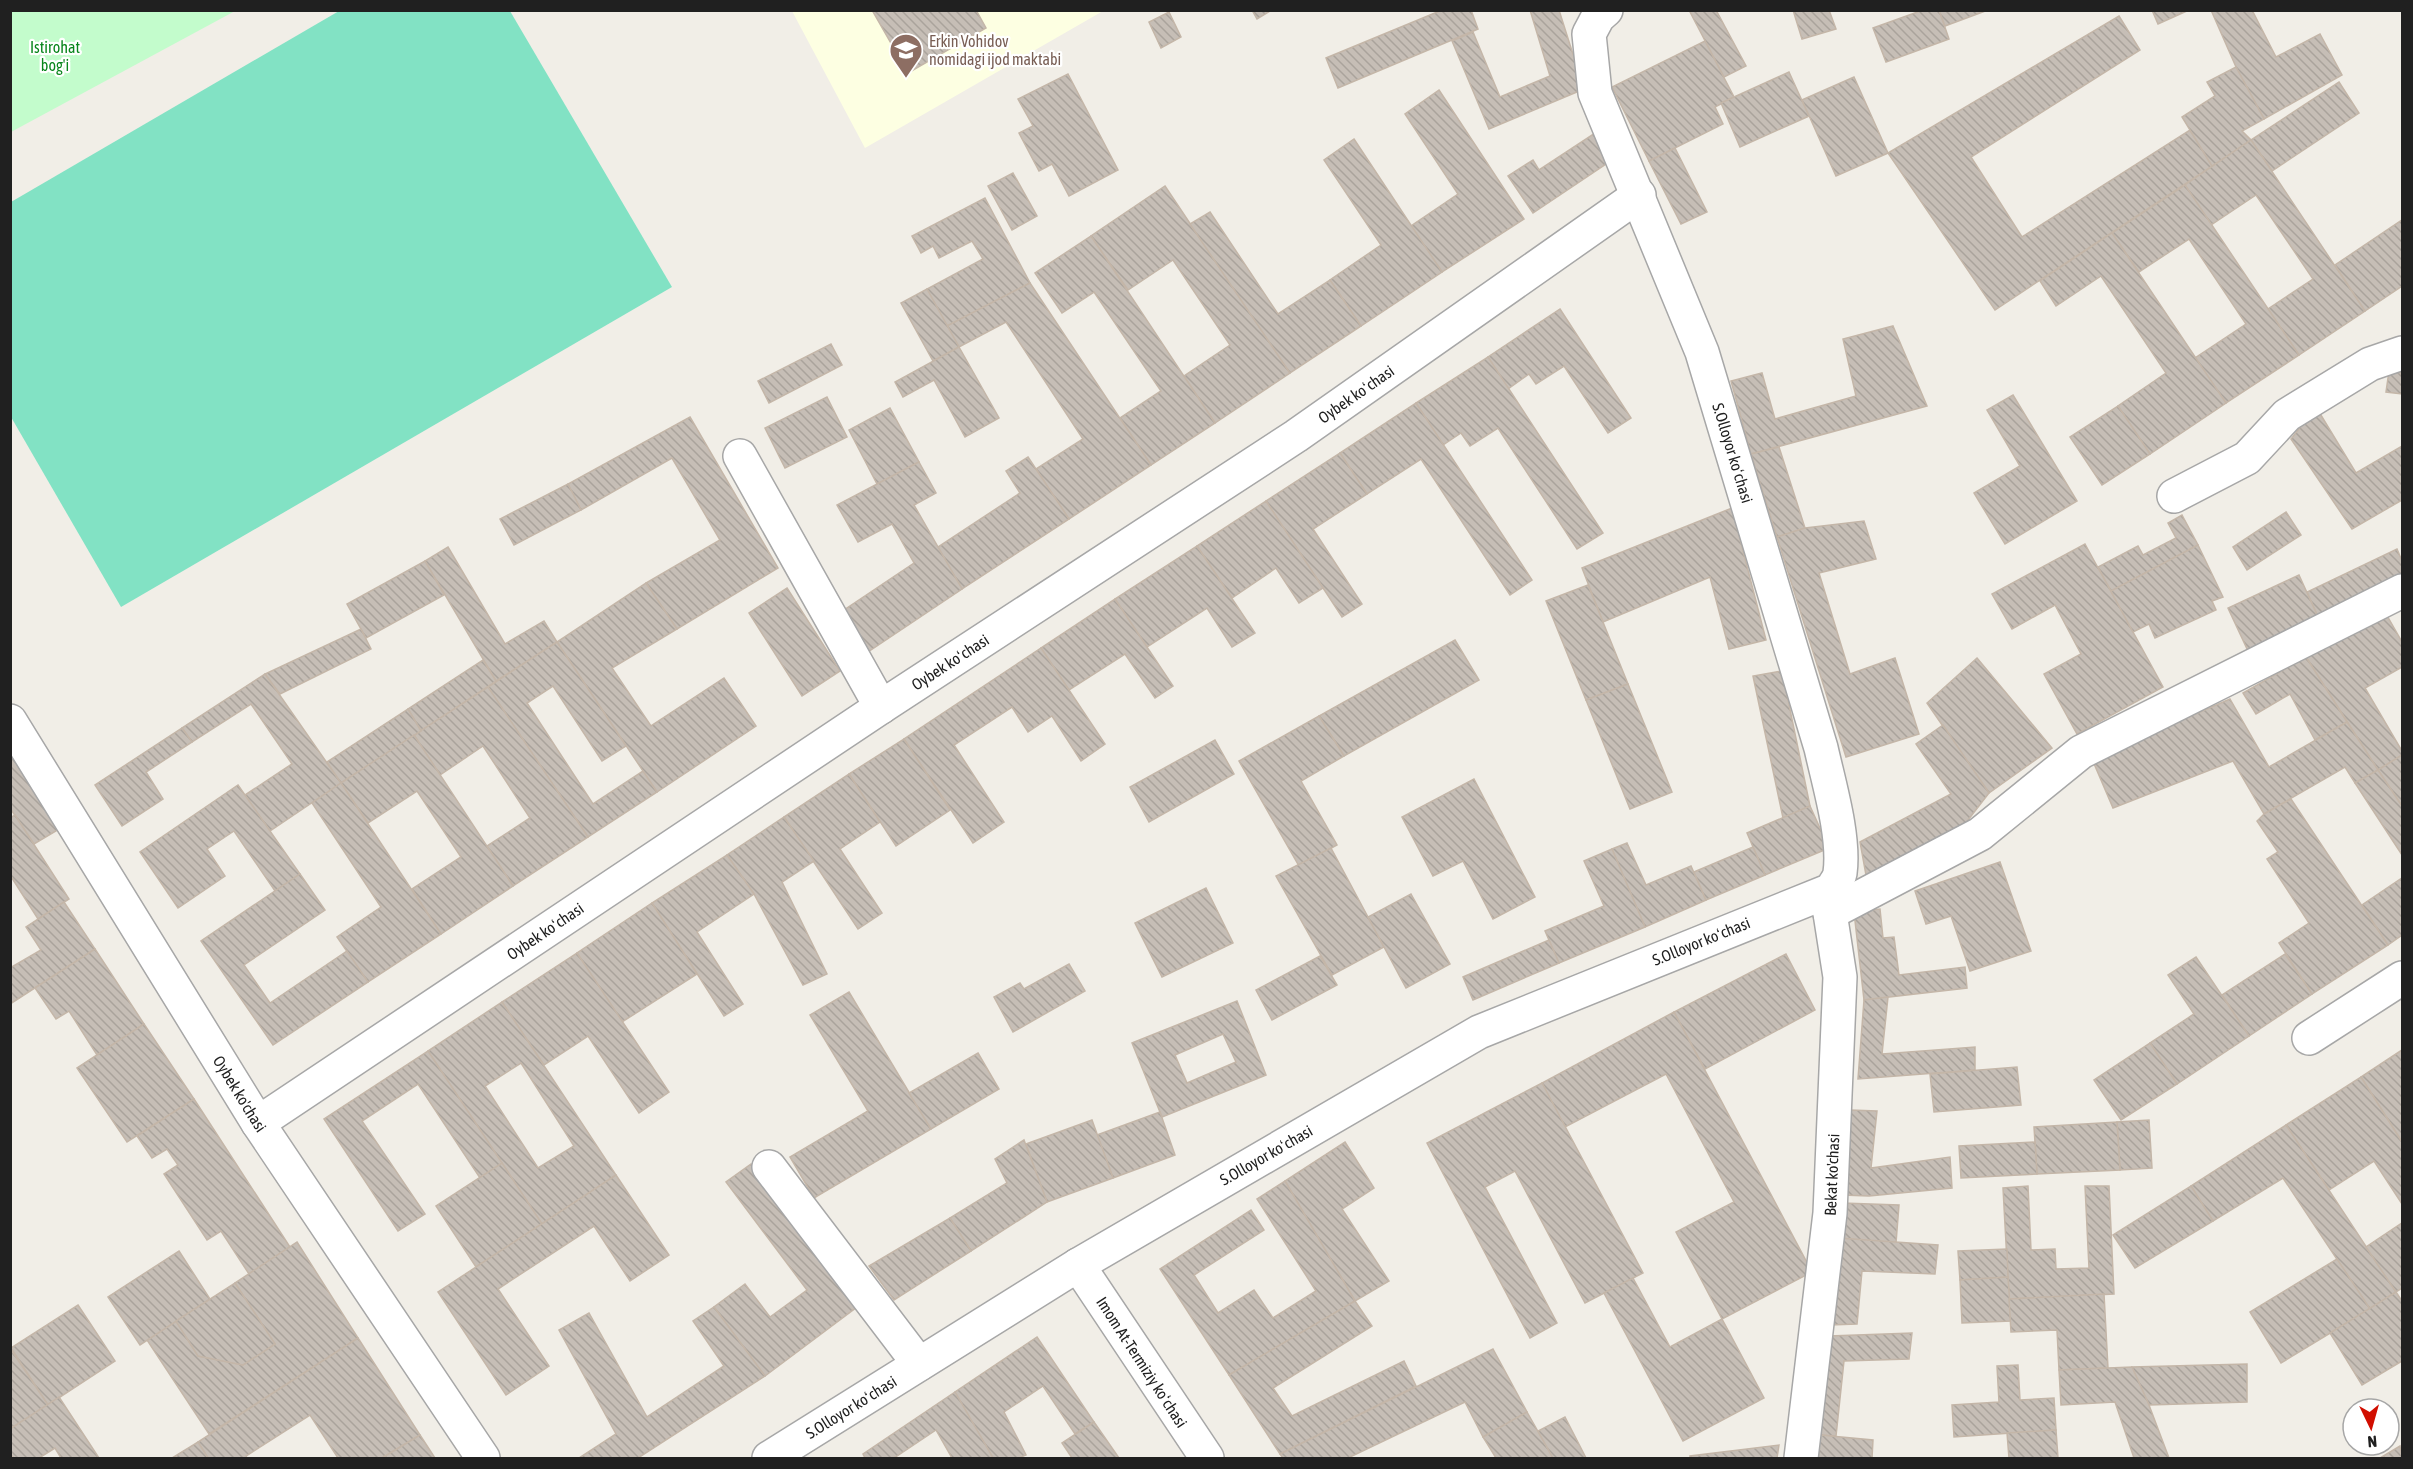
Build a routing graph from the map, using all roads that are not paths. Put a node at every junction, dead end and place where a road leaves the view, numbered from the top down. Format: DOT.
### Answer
graph roads {
  1 [pos="1590,18"];
  2 [pos="1639,195"];
  3 [pos="2403,353"];
  4 [pos="740,456"];
  5 [pos="2174,496"];
  6 [pos="2403,591"];
  7 [pos="881,707"];
  8 [pos="10,721"];
  9 [pos="1830,901"];
  10 [pos="2403,978"];
  11 [pos="2309,1038"];
  12 [pos="258,1123"];
  13 [pos="769,1167"];
  14 [pos="1078,1265"];
  15 [pos="919,1364"];
  16 [pos="483,1458"];
  17 [pos="769,1458"];
  18 [pos="1207,1458"];
  19 [pos="1801,1458"];
  1 -- 2 [label="street, S.Olloyor koʻchasi"];
  2 -- 7 [label="street, Oybek koʻchasi"];
  2 -- 9 [label="street, S.Olloyor koʻchasi"];
  3 -- 5 [label="street"];
  4 -- 7 [label="street"];
  6 -- 9 [label="street"];
  7 -- 12 [label="street, Oybek koʻchasi"];
  8 -- 12 [label="street, Oybek ko'chasi"];
  9 -- 14 [label="street, S.Olloyor koʻchasi"];
  9 -- 19 [label="street, Bekat ko'chasi"];
  10 -- 11 [label="street"];
  12 -- 16 [label="street, Oybek ko'chasi"];
  13 -- 15 [label="street"];
  14 -- 15 [label="street, S.Olloyor koʻchasi"];
  14 -- 18 [label="street, Imom At-Termiziy koʻchasi"];
  15 -- 17 [label="street, S.Olloyor koʻchasi"];
}
